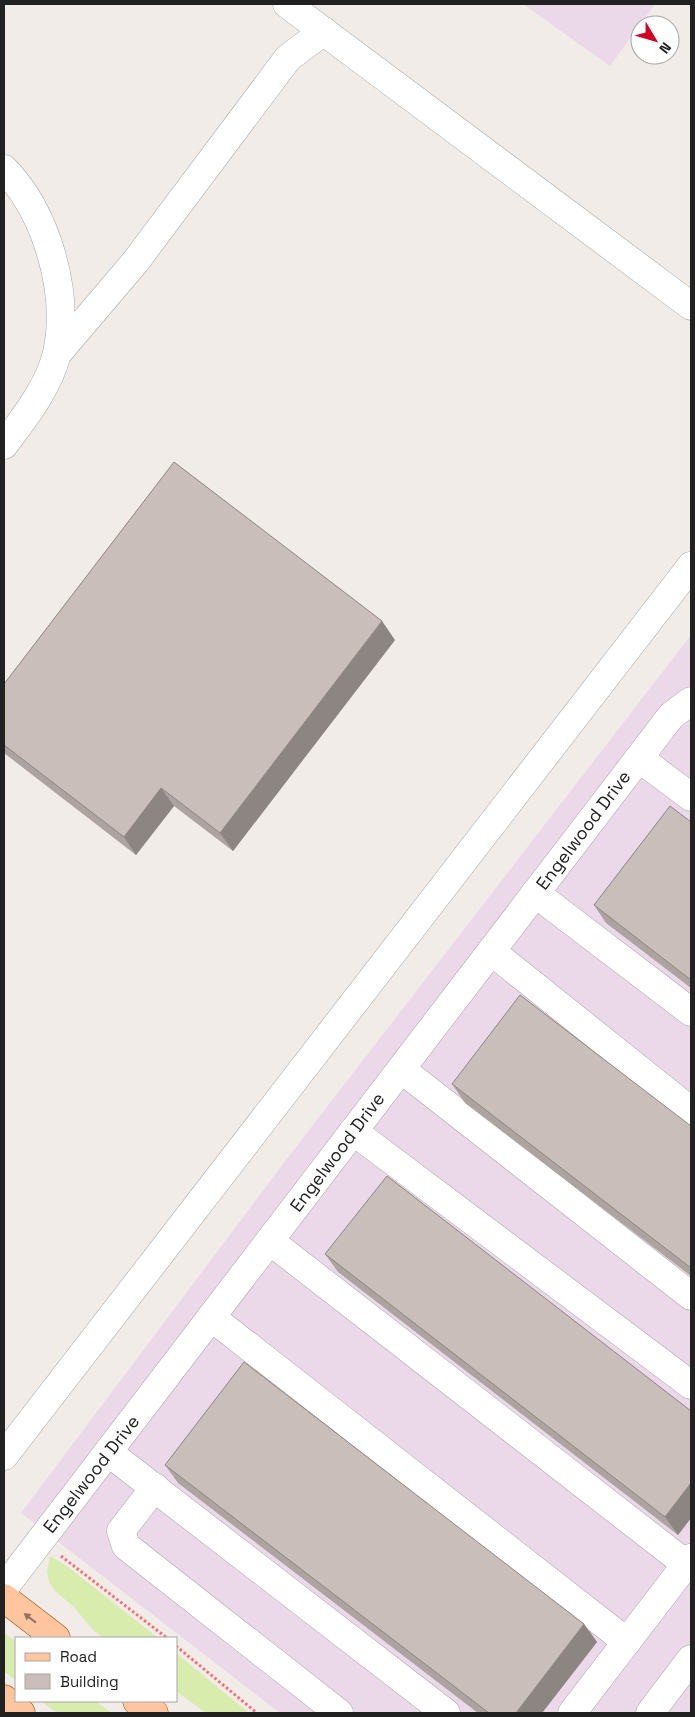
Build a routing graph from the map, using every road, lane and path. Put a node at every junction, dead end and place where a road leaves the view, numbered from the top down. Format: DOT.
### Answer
graph roads {
  1 [pos="287,4"];
  2 [pos="324,32"];
  3 [pos="4,169"];
  4 [pos="691,306"];
  5 [pos="56,354"];
  6 [pos="4,445"];
  7 [pos="691,566"];
  8 [pos="681,708"];
  9 [pos="639,758"];
  10 [pos="691,796"];
  11 [pos="535,893"];
  12 [pos="491,952"];
  13 [pos="691,1012"];
  14 [pos="401,1069"];
  15 [pos="691,1111"];
  16 [pos="353,1131"];
  17 [pos="270,1240"];
  18 [pos="691,1296"];
  19 [pos="211,1317"];
  20 [pos="691,1385"];
  21 [pos="108,1452"];
  22 [pos="4,1456"];
  23 [pos="155,1487"];
  24 [pos="689,1561"];
  25 [pos="70,1562"];
  26 [pos="4,1588"];
  27 [pos="4,1598"];
  28 [pos="55,1637"];
  29 [pos="166,1637"];
  30 [pos="627,1642"];
  31 [pos="178,1648"];
  32 [pos="687,1672"];
  33 [pos="4,1699"];
  34 [pos="139,1702"];
  35 [pos="21,1713"];
  36 [pos="154,1713"];
  37 [pos="258,1713"];
  38 [pos="339,1713"];
  39 [pos="446,1713"];
  40 [pos="572,1713"];
  41 [pos="650,1713"];
  1 -- 2 [label="street"];
  2 -- 4 [label="street"];
  2 -- 5 [label="street"];
  3 -- 5 [label="street"];
  5 -- 6 [label="street"];
  7 -- 22 [label="street"];
  8 -- 9 [label="street, Engelwood Drive"];
  9 -- 10 [label="street"];
  9 -- 11 [label="street, Engelwood Drive"];
  11 -- 12 [label="street, Engelwood Drive"];
  11 -- 13 [label="street"];
  12 -- 14 [label="street, Engelwood Drive"];
  12 -- 15 [label="street"];
  14 -- 16 [label="street, Engelwood Drive"];
  14 -- 18 [label="street"];
  16 -- 17 [label="street, Engelwood Drive"];
  16 -- 20 [label="street"];
  17 -- 19 [label="street, Engelwood Drive"];
  17 -- 24 [label="street"];
  19 -- 21 [label="street, Engelwood Drive"];
  19 -- 30 [label="street"];
  21 -- 23 [label="street"];
  21 -- 26 [label="street, Engelwood Drive"];
  23 -- 38 [label="street"];
  23 -- 39 [label="street"];
  24 -- 30 [label="street"];
  25 -- 29 [label="path"];
  28 -- 27 [label="main road, one-way"];
  30 -- 40 [label="street"];
  31 -- 37 [label="path"];
  32 -- 41 [label="street"];
  33 -- 35 [label="main road"];
  34 -- 36 [label="main road"];
}
